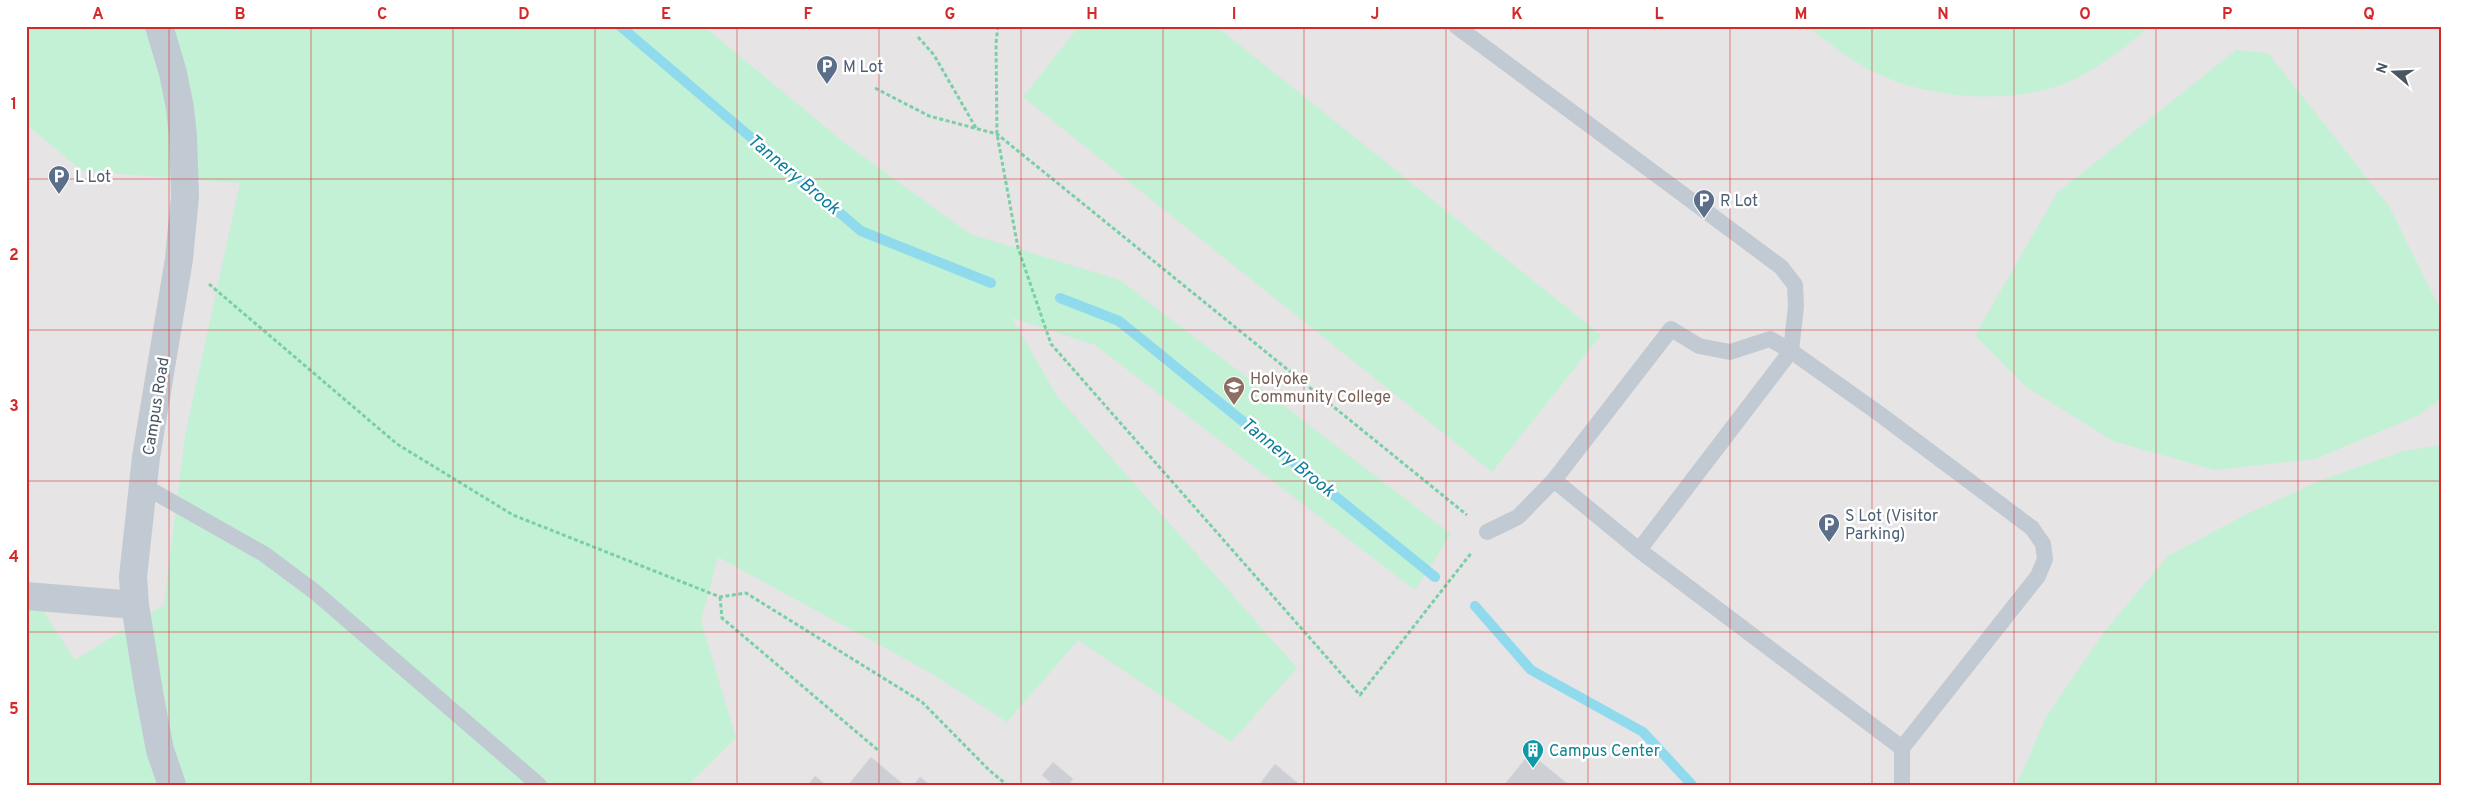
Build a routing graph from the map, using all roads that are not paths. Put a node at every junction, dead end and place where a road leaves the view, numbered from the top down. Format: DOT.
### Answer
graph roads {
  1 [pos="159,26"];
  2 [pos="1456,26"];
  3 [pos="1791,351"];
  4 [pos="1554,480"];
  5 [pos="142,485"];
  6 [pos="1488,532"];
  7 [pos="1639,550"];
  8 [pos="26,596"];
  9 [pos="135,605"];
  10 [pos="1902,748"];
  11 [pos="172,785"];
  12 [pos="539,785"];
  13 [pos="1902,785"];
  1 -- 5 [label="street, Campus Road"];
  2 -- 3 [label="lane"];
  3 -- 4 [label="lane"];
  3 -- 7 [label="lane"];
  3 -- 10 [label="lane"];
  4 -- 6 [label="lane"];
  4 -- 7 [label="lane"];
  5 -- 9 [label="street, Campus Road"];
  5 -- 12 [label="lane"];
  7 -- 10 [label="lane"];
  8 -- 9 [label="street"];
  9 -- 11 [label="street, Campus Road"];
  10 -- 13 [label="lane"];
}
